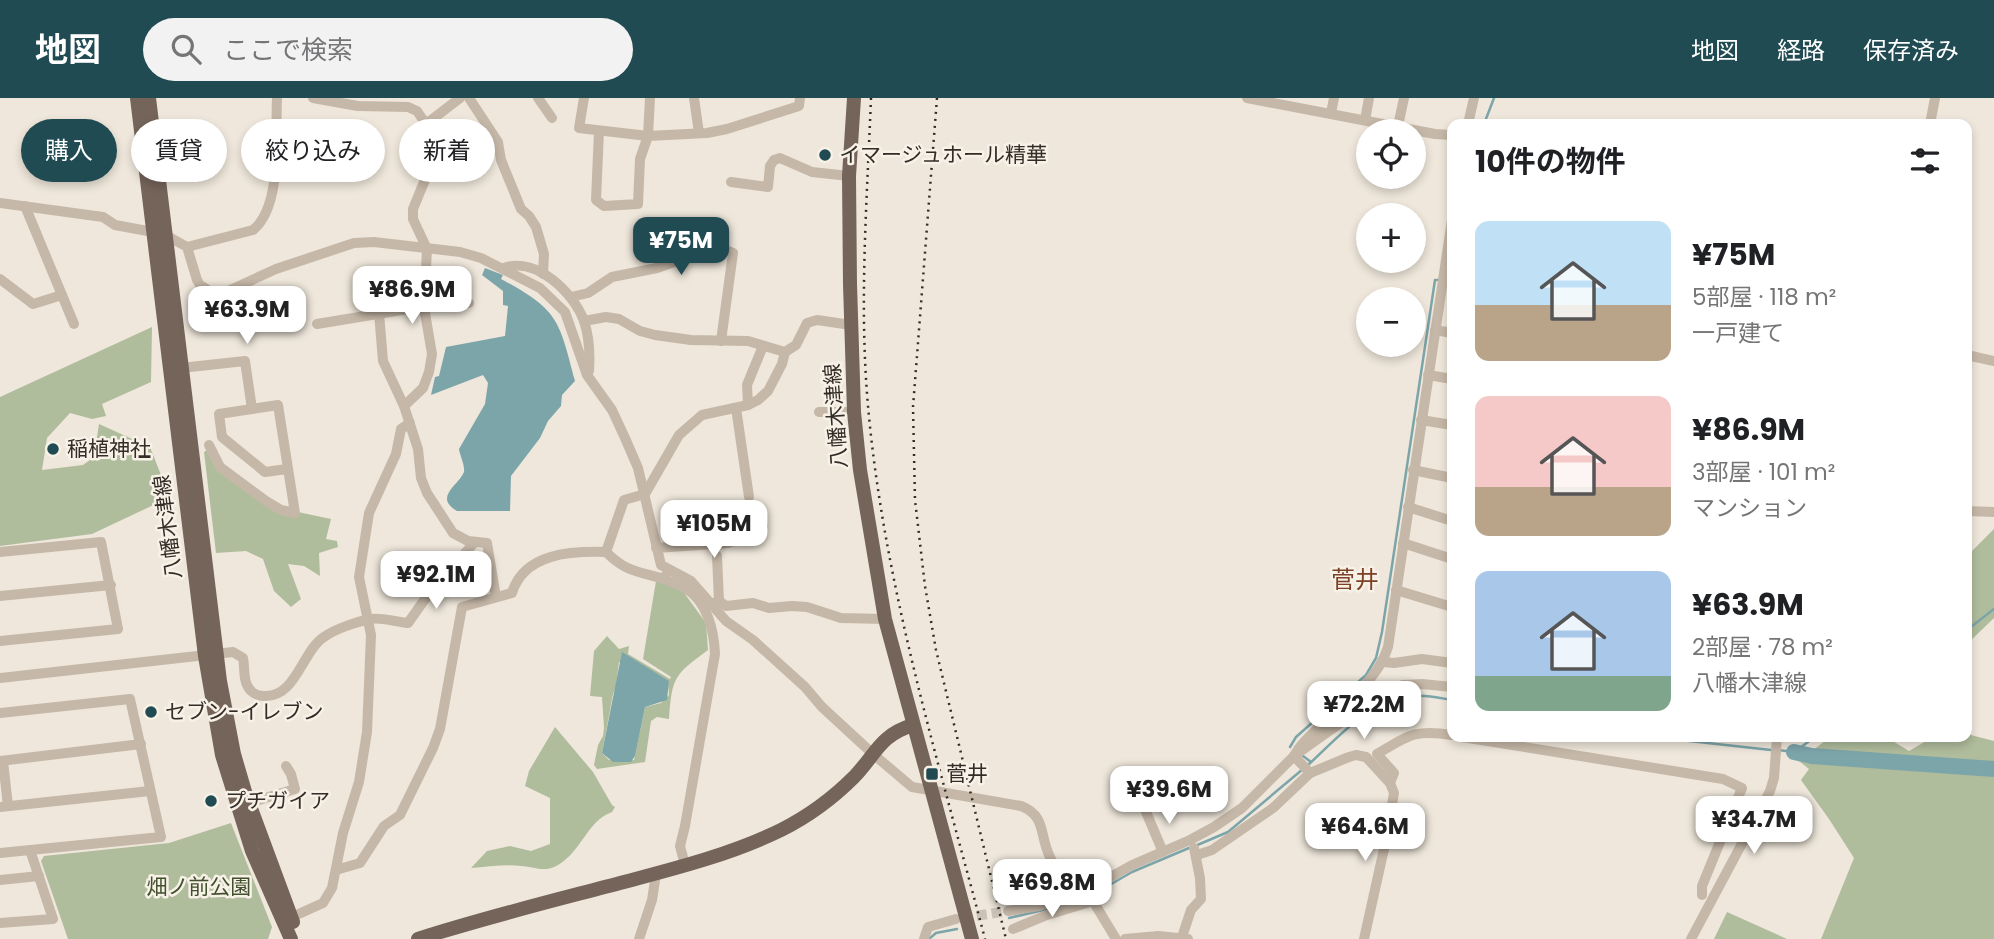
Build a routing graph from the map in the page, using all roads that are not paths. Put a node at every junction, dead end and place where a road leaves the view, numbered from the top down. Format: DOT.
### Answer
graph roads {
  1 [pos="137,98"];
  2 [pos="149,98"];
  3 [pos="277,98"];
  4 [pos="313,98"];
  5 [pos="460,98"];
  6 [pos="469,98"];
  7 [pos="538,98"];
  8 [pos="584,98"];
  9 [pos="650,98"];
  10 [pos="694,98"];
  11 [pos="800,98"];
  12 [pos="854,98"];
  13 [pos="1247,98"];
  14 [pos="1254,98"];
  15 [pos="1334,98"];
  16 [pos="1369,98"];
  17 [pos="1404,98"];
  18 [pos="1474,98"];
  19 [pos="1935,98"];
  20 [pos="1298,102"];
  21 [pos="1331,113"];
  22 [pos="552,118"];
  23 [pos="423,119"];
  24 [pos="433,119"];
  25 [pos="1360,119"];
  26 [pos="1365,119"];
  27 [pos="1400,119"];
  28 [pos="1469,119"];
  29 [pos="1931,119"];
  30 [pos="599,131"];
  31 [pos="1426,131"];
  32 [pos="699,133"];
  33 [pos="1447,134"];
  34 [pos="648,136"];
  35 [pos="849,176"];
  36 [pos="424,182"];
  37 [pos="731,182"];
  38 [pos="0,203"];
  39 [pos="25,206"];
  40 [pos="158,233"];
  41 [pos="187,247"];
  42 [pos="428,248"];
  43 [pos="1447,266"];
  44 [pos="504,268"];
  45 [pos="542,274"];
  46 [pos="0,279"];
  47 [pos="1447,292"];
  48 [pos="1441,294"];
  49 [pos="62,295"];
  50 [pos="570,297"];
  51 [pos="469,303"];
  52 [pos="424,307"];
  53 [pos="379,313"];
  54 [pos="584,321"];
  55 [pos="74,324"];
  56 [pos="317,324"];
  57 [pos="851,325"];
  58 [pos="1435,330"];
  59 [pos="1447,332"];
  60 [pos="721,341"];
  61 [pos="763,346"];
  62 [pos="785,352"];
  63 [pos="1972,356"];
  64 [pos="1994,360"];
  65 [pos="181,368"];
  66 [pos="587,375"];
  67 [pos="1428,375"];
  68 [pos="1447,378"];
  69 [pos="404,406"];
  70 [pos="742,406"];
  71 [pos="252,409"];
  72 [pos="819,412"];
  73 [pos="855,412"];
  74 [pos="1420,420"];
  75 [pos="410,423"];
  76 [pos="1447,424"];
  77 [pos="209,445"];
  78 [pos="287,469"];
  79 [pos="1413,470"];
  80 [pos="1447,477"];
  81 [pos="645,494"];
  82 [pos="749,497"];
  83 [pos="1408,507"];
  84 [pos="1972,511"];
  85 [pos="1994,512"];
  86 [pos="1447,519"];
  87 [pos="763,526"];
  88 [pos="474,543"];
  89 [pos="1403,543"];
  90 [pos="656,548"];
  91 [pos="0,552"];
  92 [pos="606,552"];
  93 [pos="717,556"];
  94 [pos="1447,557"];
  95 [pos="666,575"];
  96 [pos="111,585"];
  97 [pos="1396,590"];
  98 [pos="0,596"];
  99 [pos="496,597"];
  100 [pos="714,603"];
  101 [pos="1447,605"];
  102 [pos="885,619"];
  103 [pos="368,620"];
  104 [pos="0,641"];
  105 [pos="211,655"];
  106 [pos="1383,662"];
  107 [pos="1447,662"];
  108 [pos="0,678"];
  109 [pos="1447,686"];
  110 [pos="0,713"];
  111 [pos="913,725"];
  112 [pos="1447,734"];
  113 [pos="1493,742"];
  114 [pos="1778,742"];
  115 [pos="141,744"];
  116 [pos="873,754"];
  117 [pos="2,761"];
  118 [pos="1302,765"];
  119 [pos="286,766"];
  120 [pos="1391,783"];
  121 [pos="150,791"];
  122 [pos="931,792"];
  123 [pos="249,803"];
  124 [pos="4,806"];
  125 [pos="1146,812"];
  126 [pos="1194,848"];
  127 [pos="30,850"];
  128 [pos="1163,852"];
  129 [pos="0,853"];
  130 [pos="685,865"];
  131 [pos="337,870"];
  132 [pos="656,874"];
  133 [pos="39,876"];
  134 [pos="0,880"];
  135 [pos="1068,885"];
  136 [pos="1702,895"];
  137 [pos="1087,896"];
  138 [pos="292,917"];
  139 [pos="956,919"];
  140 [pos="0,923"];
  141 [pos="1013,929"];
  142 [pos="1186,938"];
  143 [pos="291,939"];
  144 [pos="301,939"];
  145 [pos="418,939"];
  146 [pos="639,939"];
  147 [pos="924,939"];
  148 [pos="972,939"];
  149 [pos="1116,939"];
  150 [pos="1128,939"];
  151 [pos="1364,939"];
  152 [pos="1691,939"];
  1 -- 40 [label="main road, 八幡木津線"];
  2 -- 40 [label="main road, 八幡木津線"];
  3 -- 41 [label="street"];
  4 -- 23 [label="street"];
  5 -- 24 [label="street"];
  6 -- 45 [label="street"];
  7 -- 22 [label="street"];
  8 -- 30 [label="street"];
  9 -- 34 [label="street"];
  10 -- 32 [label="street"];
  11 -- 32 [label="street"];
  12 -- 35 [label="main road, 八幡木津線"];
  13 -- 14 [label="street"];
  14 -- 20 [label="street"];
  15 -- 21 [label="street"];
  16 -- 26 [label="street"];
  17 -- 27 [label="street"];
  18 -- 28 [label="street"];
  19 -- 29 [label="street"];
  20 -- 21 [label="street"];
  21 -- 25 [label="street"];
  30 -- 34 [label="street"];
  30 -- 34 [label="street"];
  31 -- 33 [label="street"];
  32 -- 34 [label="street"];
  35 -- 37 [label="street"];
  35 -- 57 [label="main road, 八幡木津線"];
  36 -- 42 [label="street"];
  38 -- 39 [label="street"];
  39 -- 40 [label="street"];
  39 -- 49 [label="street"];
  40 -- 41 [label="street"];
  40 -- 65 [label="main road, 八幡木津線"];
  40 -- 105 [label="main road, 八幡木津線"];
  41 -- 42 [label="street"];
  42 -- 44 [label="street"];
  42 -- 52 [label="street"];
  43 -- 48 [label="street"];
  44 -- 45 [label="street"];
  44 -- 66 [label="street"];
  45 -- 50 [label="street"];
  46 -- 49 [label="street"];
  47 -- 48 [label="street"];
  48 -- 58 [label="street"];
  49 -- 55 [label="street"];
  50 -- 54 [label="street"];
  50 -- 60 [label="street"];
  51 -- 52 [label="street"];
  52 -- 53 [label="street"];
  52 -- 69 [label="street"];
  53 -- 56 [label="street"];
  53 -- 69 [label="street"];
  54 -- 60 [label="street"];
  54 -- 66 [label="street"];
  57 -- 62 [label="street"];
  57 -- 73 [label="main road, 八幡木津線"];
  58 -- 59 [label="street"];
  58 -- 67 [label="street"];
  60 -- 61 [label="street"];
  61 -- 62 [label="street"];
  61 -- 70 [label="street"];
  62 -- 70 [label="street"];
  63 -- 64 [label="street"];
  65 -- 71 [label="street"];
  65 -- 105 [label="main road, 八幡木津線"];
  66 -- 81 [label="street"];
  67 -- 68 [label="street"];
  67 -- 74 [label="street"];
  69 -- 75 [label="street"];
  70 -- 81 [label="street"];
  70 -- 82 [label="street"];
  71 -- 78 [label="street"];
  71 -- 78 [label="street"];
  72 -- 73 [label="street"];
  73 -- 102 [label="main road, 八幡木津線"];
  74 -- 76 [label="street"];
  74 -- 79 [label="street"];
  75 -- 88 [label="street"];
  75 -- 103 [label="street"];
  77 -- 78 [label="street"];
  79 -- 80 [label="street"];
  79 -- 83 [label="street"];
  81 -- 90 [label="street"];
  81 -- 92 [label="street"];
  83 -- 86 [label="street"];
  83 -- 89 [label="street"];
  84 -- 85 [label="street"];
  87 -- 90 [label="street"];
  88 -- 99 [label="street"];
  88 -- 103 [label="street"];
  89 -- 94 [label="street"];
  89 -- 97 [label="street"];
  90 -- 95 [label="street"];
  91 -- 96 [label="street"];
  92 -- 95 [label="street"];
  92 -- 99 [label="street"];
  93 -- 100 [label="street"];
  95 -- 100 [label="street"];
  95 -- 130 [label="street"];
  96 -- 98 [label="street"];
  96 -- 104 [label="street"];
  97 -- 101 [label="street"];
  97 -- 106 [label="street"];
  99 -- 131 [label="street"];
  100 -- 102 [label="street"];
  100 -- 116 [label="street"];
  102 -- 111 [label="main road, 八幡木津線"];
  103 -- 105 [label="street"];
  103 -- 131 [label="street"];
  105 -- 108 [label="street"];
  105 -- 123 [label="main road, 八幡木津線"];
  105 -- 143 [label="main road, 八幡木津線"];
  106 -- 107 [label="street"];
  106 -- 118 [label="street"];
  109 -- 118 [label="street"];
  110 -- 115 [label="street"];
  111 -- 116 [label="main road"];
  111 -- 122 [label="main road, 八幡木津線"];
  112 -- 120 [label="street"];
  113 -- 136 [label="street"];
  114 -- 152 [label="street"];
  115 -- 117 [label="street"];
  115 -- 121 [label="street"];
  116 -- 122 [label="street"];
  116 -- 130 [label="main road"];
  117 -- 124 [label="street"];
  118 -- 120 [label="street"];
  118 -- 126 [label="street"];
  118 -- 126 [label="street"];
  119 -- 123 [label="street"];
  120 -- 151 [label="street"];
  121 -- 124 [label="street"];
  121 -- 127 [label="street"];
  122 -- 135 [label="street"];
  122 -- 148 [label="main road, 八幡木津線"];
  123 -- 138 [label="main road, 八幡木津線"];
  125 -- 128 [label="street"];
  126 -- 128 [label="street"];
  126 -- 142 [label="street"];
  127 -- 129 [label="street"];
  127 -- 133 [label="street"];
  128 -- 137 [label="street"];
  130 -- 132 [label="main road"];
  131 -- 138 [label="street"];
  132 -- 145 [label="main road"];
  132 -- 146 [label="street"];
  133 -- 134 [label="street"];
  133 -- 140 [label="street"];
  135 -- 137 [label="street"];
  135 -- 137 [label="street"];
  137 -- 141 [label="street"];
  137 -- 149 [label="street"];
  138 -- 144 [label="main road, 八幡木津線"];
  139 -- 147 [label="street"];
  142 -- 150 [label="street"];
}
